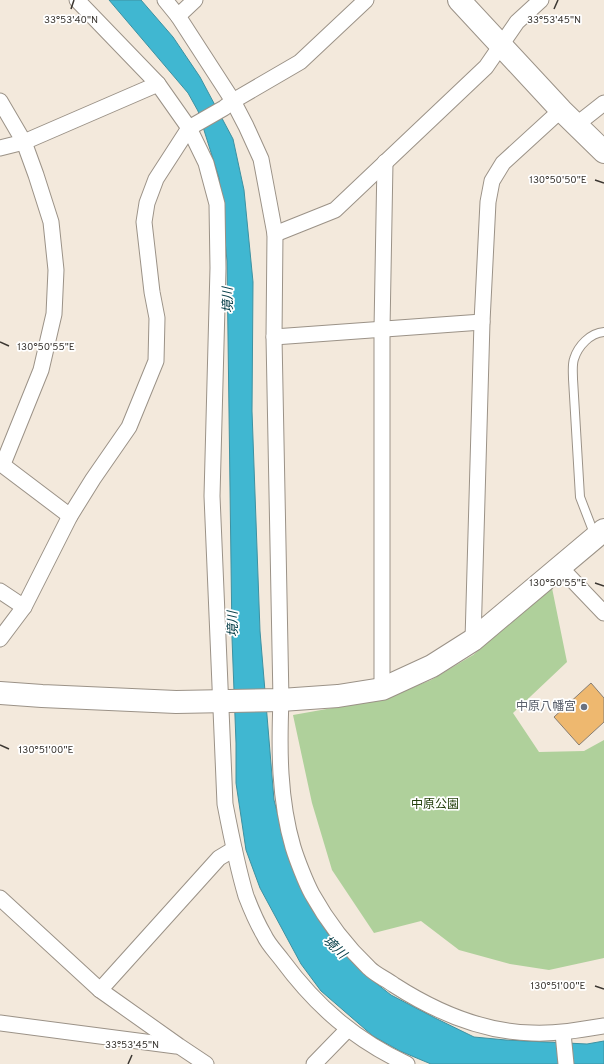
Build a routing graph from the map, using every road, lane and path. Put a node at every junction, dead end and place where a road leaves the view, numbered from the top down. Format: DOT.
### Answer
graph roads {
  1 [pos="77,0"];
  2 [pos="166,0"];
  3 [pos="195,0"];
  4 [pos="366,0"];
  5 [pos="459,0"];
  6 [pos="541,0"];
  7 [pos="178,16"];
  8 [pos="501,46"];
  9 [pos="158,84"];
  10 [pos="0,101"];
  11 [pos="604,103"];
  12 [pos="228,104"];
  13 [pos="561,110"];
  14 [pos="576,125"];
  15 [pos="193,126"];
  16 [pos="24,142"];
  17 [pos="0,148"];
  18 [pos="604,152"];
  19 [pos="385,162"];
  20 [pos="275,234"];
  21 [pos="482,322"];
  22 [pos="382,329"];
  23 [pos="604,332"];
  24 [pos="274,337"];
  25 [pos="1,464"];
  26 [pos="70,516"];
  27 [pos="600,534"];
  28 [pos="560,567"];
  29 [pos="0,591"];
  30 [pos="24,607"];
  31 [pos="604,613"];
  32 [pos="0,639"];
  33 [pos="473,640"];
  34 [pos="382,689"];
  35 [pos="0,693"];
  36 [pos="277,700"];
  37 [pos="225,701"];
  38 [pos="234,849"];
  39 [pos="0,898"];
  40 [pos="100,990"];
  41 [pos="0,1023"];
  42 [pos="604,1026"];
  43 [pos="348,1029"];
  44 [pos="564,1036"];
  45 [pos="179,1046"];
  46 [pos="206,1064"];
  47 [pos="314,1064"];
  48 [pos="407,1064"];
  49 [pos="566,1064"];
  1 -- 9 [label="street"];
  2 -- 7 [label="street"];
  3 -- 7 [label="street"];
  4 -- 12 [label="street"];
  5 -- 8 [label="street"];
  6 -- 8 [label="street"];
  7 -- 12 [label="street"];
  8 -- 13 [label="street"];
  8 -- 19 [label="street"];
  9 -- 15 [label="street"];
  9 -- 16 [label="street"];
  10 -- 16 [label="street"];
  11 -- 14 [label="street"];
  12 -- 15 [label="street"];
  12 -- 20 [label="street"];
  13 -- 14 [label="street"];
  13 -- 21 [label="street"];
  14 -- 18 [label="street"];
  15 -- 26 [label="street"];
  15 -- 37 [label="street"];
  16 -- 17 [label="street"];
  16 -- 25 [label="street"];
  19 -- 20 [label="street"];
  19 -- 22 [label="street"];
  20 -- 24 [label="street"];
  21 -- 22 [label="street"];
  21 -- 33 [label="street"];
  22 -- 24 [label="street"];
  22 -- 34 [label="street"];
  23 -- 27 [label="lane"];
  24 -- 36 [label="street"];
  25 -- 26 [label="street"];
  26 -- 30 [label="street"];
  27 -- 28 [label="street"];
  28 -- 31 [label="street"];
  28 -- 33 [label="street"];
  29 -- 30 [label="street"];
  30 -- 32 [label="street"];
  33 -- 34 [label="street"];
  34 -- 36 [label="street"];
  35 -- 37 [label="street"];
  36 -- 37 [label="street"];
  36 -- 44 [label="street"];
  37 -- 38 [label="street"];
  38 -- 40 [label="street"];
  38 -- 43 [label="street"];
  39 -- 40 [label="street"];
  40 -- 45 [label="street"];
  41 -- 45 [label="street"];
  42 -- 44 [label="street"];
  43 -- 47 [label="street"];
  43 -- 48 [label="street"];
  44 -- 49 [label="street"];
  45 -- 46 [label="street"];
}
